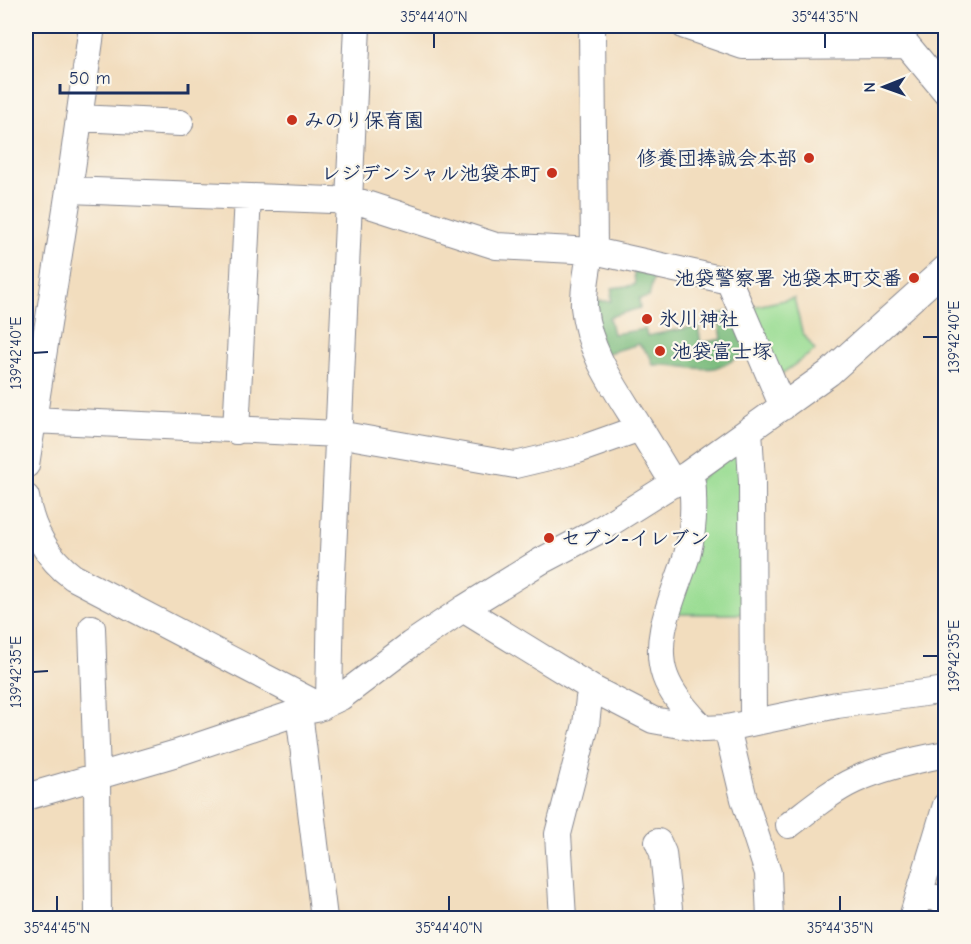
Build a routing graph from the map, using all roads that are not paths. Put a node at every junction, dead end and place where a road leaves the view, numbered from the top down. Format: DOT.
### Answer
graph roads {
  1 [pos="92,26"];
  2 [pos="357,26"];
  3 [pos="592,26"];
  4 [pos="685,26"];
  5 [pos="910,35"];
  6 [pos="945,93"];
  7 [pos="79,117"];
  8 [pos="180,123"];
  9 [pos="69,190"];
  10 [pos="248,197"];
  11 [pos="348,201"];
  12 [pos="592,251"];
  13 [pos="945,268"];
  14 [pos="783,407"];
  15 [pos="32,420"];
  16 [pos="640,428"];
  17 [pos="749,430"];
  18 [pos="236,431"];
  19 [pos="338,434"];
  20 [pos="26,465"];
  21 [pos="681,479"];
  22 [pos="26,497"];
  23 [pos="30,531"];
  24 [pos="463,609"];
  25 [pos="92,628"];
  26 [pos="593,689"];
  27 [pos="945,690"];
  28 [pos="317,707"];
  29 [pos="753,722"];
  30 [pos="715,728"];
  31 [pos="945,754"];
  32 [pos="97,776"];
  33 [pos="26,797"];
  34 [pos="945,805"];
  35 [pos="789,825"];
  36 [pos="658,843"];
  37 [pos="920,892"];
  38 [pos="945,902"];
  39 [pos="98,918"];
  40 [pos="324,918"];
  41 [pos="563,918"];
  42 [pos="670,918"];
  43 [pos="770,918"];
  44 [pos="912,918"];
  1 -- 7 [label="street"];
  2 -- 11 [label="street"];
  3 -- 12 [label="street"];
  4 -- 5 [label="street"];
  5 -- 6 [label="street"];
  7 -- 8 [label="street"];
  7 -- 9 [label="street"];
  9 -- 10 [label="street"];
  9 -- 15 [label="street"];
  10 -- 11 [label="street"];
  10 -- 18 [label="street"];
  11 -- 12 [label="street"];
  11 -- 19 [label="street"];
  12 -- 14 [label="street"];
  12 -- 16 [label="street"];
  13 -- 14 [label="street"];
  14 -- 17 [label="street"];
  15 -- 18 [label="street"];
  15 -- 20 [label="street"];
  16 -- 19 [label="street"];
  16 -- 21 [label="street"];
  17 -- 21 [label="street"];
  17 -- 29 [label="street"];
  18 -- 19 [label="street"];
  19 -- 28 [label="street"];
  21 -- 24 [label="street"];
  21 -- 30 [label="street"];
  22 -- 23 [label="street"];
  23 -- 28 [label="street"];
  24 -- 26 [label="street"];
  24 -- 28 [label="street"];
  25 -- 32 [label="street"];
  26 -- 30 [label="street"];
  26 -- 41 [label="street"];
  27 -- 29 [label="street"];
  28 -- 32 [label="street"];
  28 -- 40 [label="street"];
  29 -- 30 [label="street"];
  30 -- 43 [label="street"];
  31 -- 35 [label="street"];
  32 -- 33 [label="street"];
  32 -- 39 [label="street"];
  34 -- 37 [label="street"];
  36 -- 42 [label="street"];
  37 -- 38 [label="street"];
  37 -- 44 [label="street"];
}
